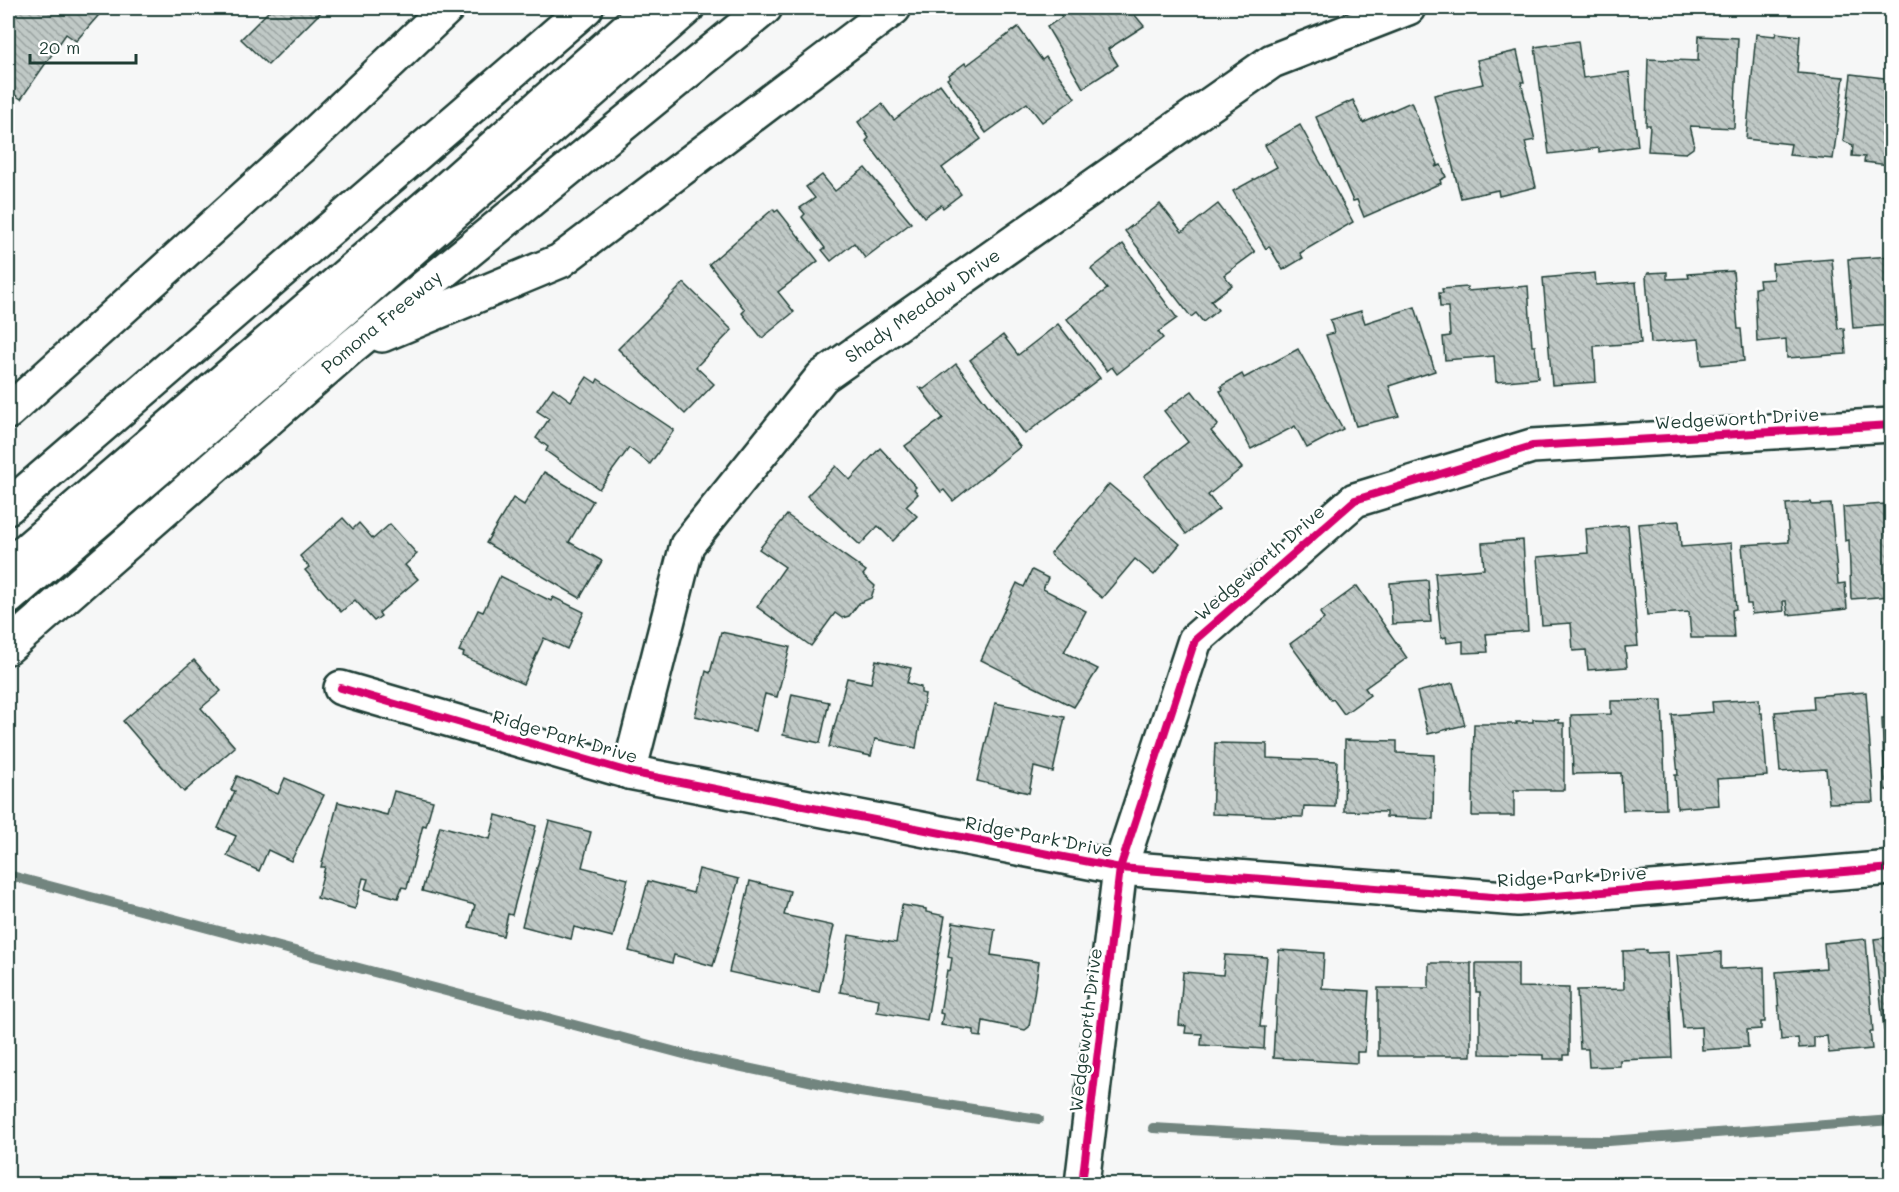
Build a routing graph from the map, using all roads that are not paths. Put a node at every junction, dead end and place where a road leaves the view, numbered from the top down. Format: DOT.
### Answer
graph roads {
  1 [pos="447,8"];
  2 [pos="586,8"];
  3 [pos="650,8"];
  4 [pos="687,8"];
  5 [pos="765,8"];
  6 [pos="894,8"];
  7 [pos="1408,8"];
  8 [pos="350,348"];
  9 [pos="8,412"];
  10 [pos="1892,425"];
  11 [pos="8,507"];
  12 [pos="8,566"];
  13 [pos="8,598"];
  14 [pos="8,647"];
  15 [pos="341,688"];
  16 [pos="628,772"];
  17 [pos="1120,868"];
  18 [pos="1892,868"];
  19 [pos="1082,1185"];
  1 -- 9 [label="main road"];
  2 -- 11 [label="main road"];
  3 -- 12 [label="main road"];
  4 -- 13 [label="main road"];
  5 -- 8 [label="main road, Pomona Freeway"];
  6 -- 8 [label="main road"];
  7 -- 16 [label="main road, Shady Meadow Drive"];
  8 -- 14 [label="main road, Pomona Freeway"];
  10 -- 17 [label="main road, Wedgeworth Drive"];
  15 -- 16 [label="main road, Ridge Park Drive"];
  16 -- 17 [label="main road, Ridge Park Drive"];
  17 -- 18 [label="main road, Ridge Park Drive"];
  17 -- 19 [label="main road, Wedgeworth Drive"];
}
